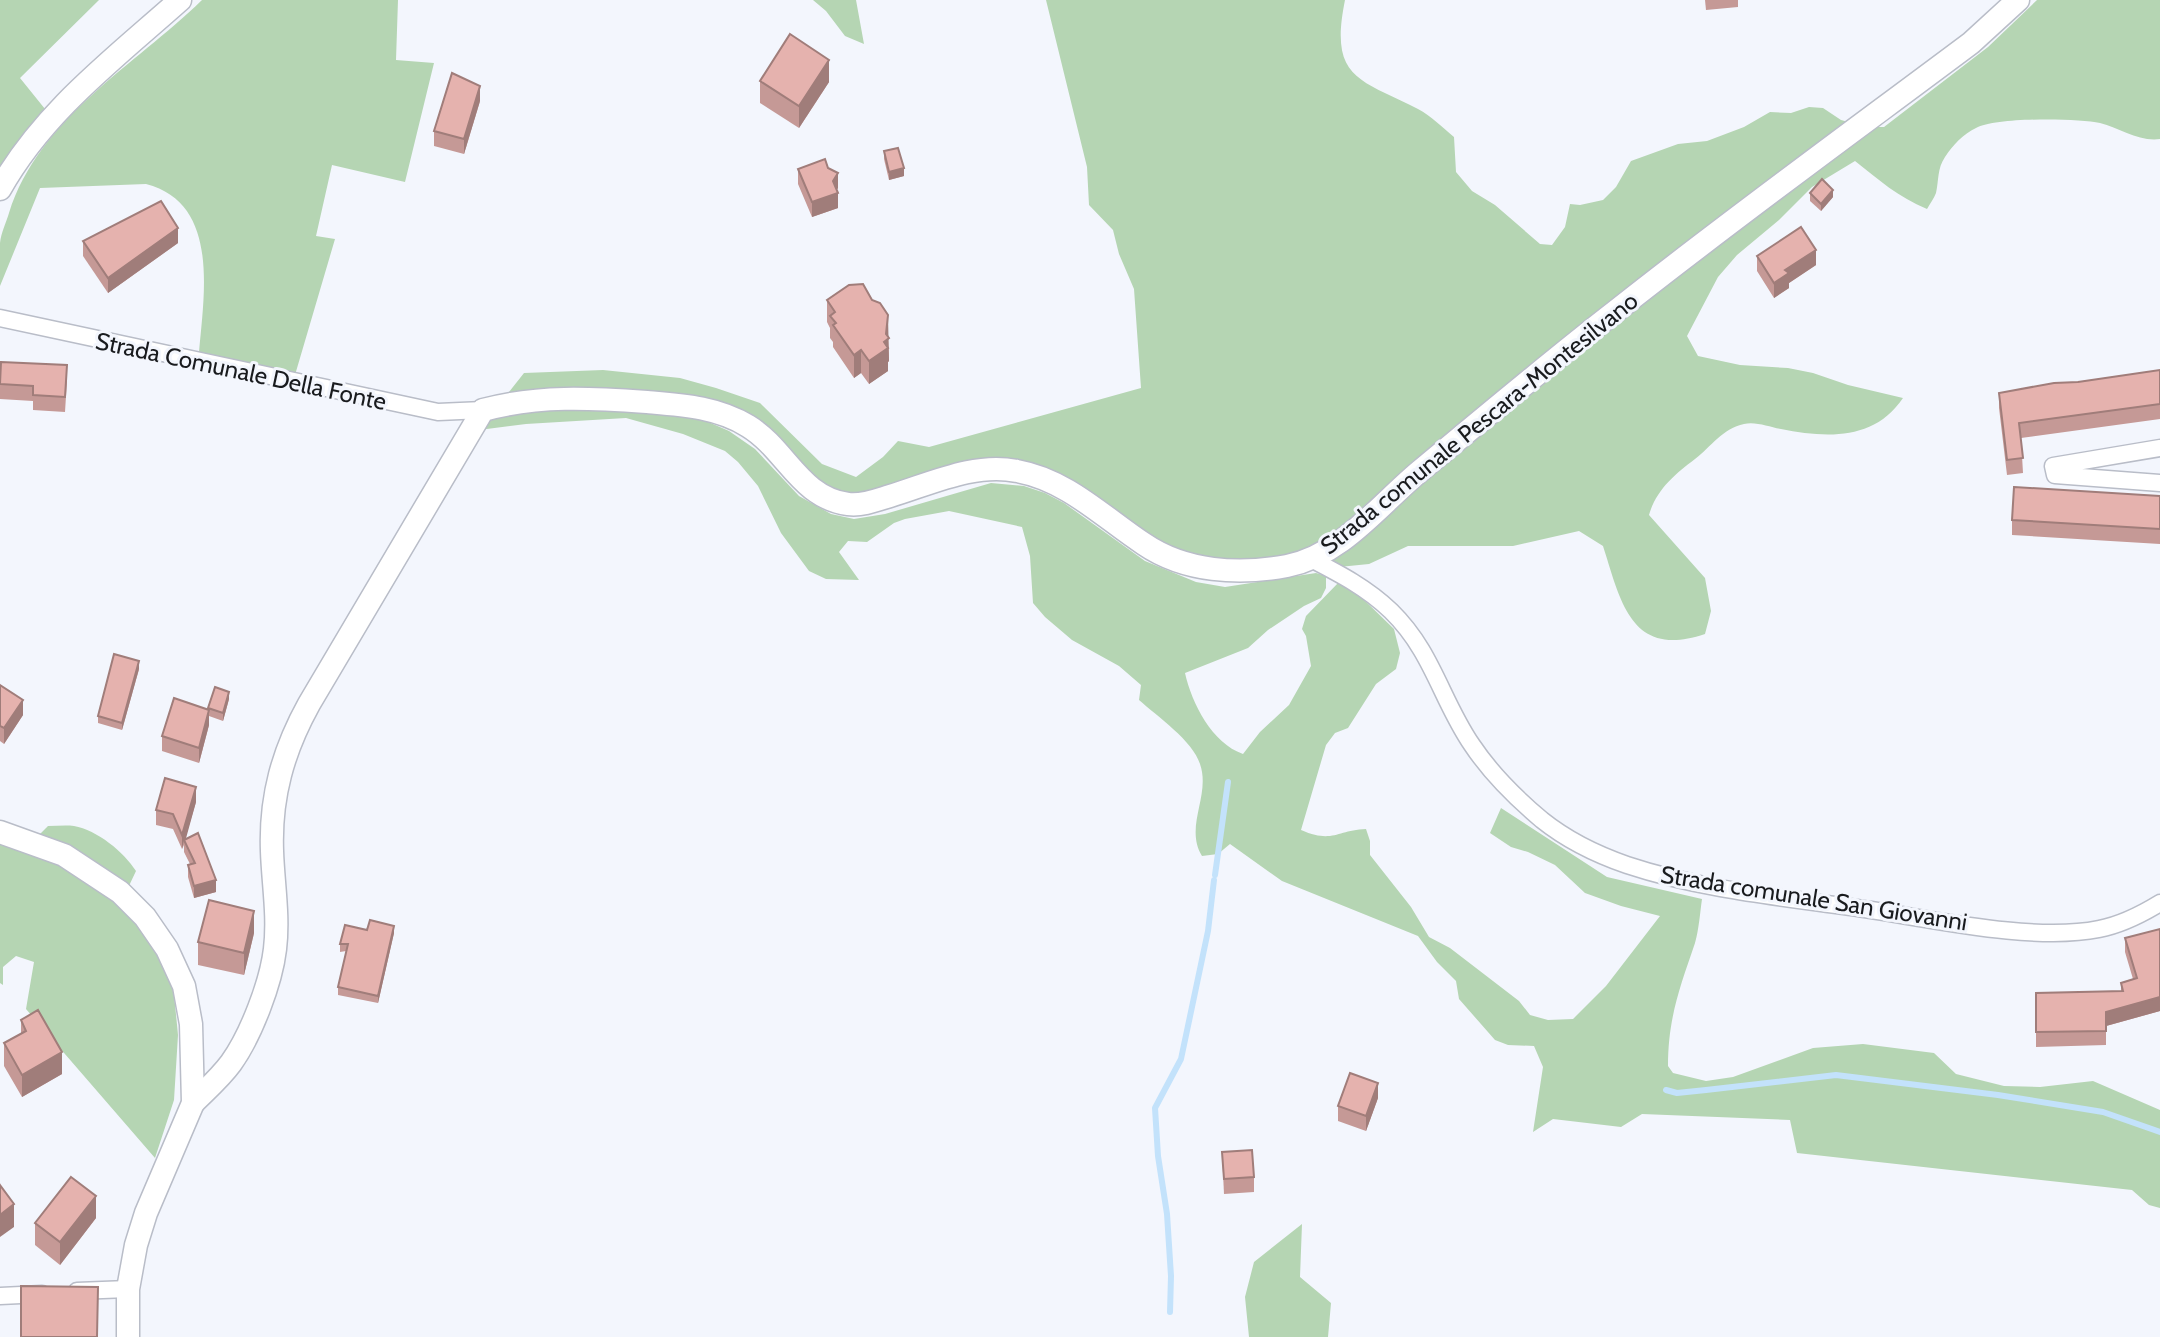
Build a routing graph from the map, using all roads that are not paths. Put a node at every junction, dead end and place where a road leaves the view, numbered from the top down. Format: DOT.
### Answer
graph roads {
  1 [pos="180,0"];
  2 [pos="2018,0"];
  3 [pos="0,189"];
  4 [pos="0,318"];
  5 [pos="483,410"];
  6 [pos="2160,448"];
  7 [pos="2160,483"];
  8 [pos="1311,559"];
  9 [pos="0,832"];
  10 [pos="2160,903"];
  11 [pos="193,1103"];
  12 [pos="128,1289"];
  13 [pos="0,1296"];
  14 [pos="128,1337"];
  1 -- 3 [label="street"];
  2 -- 8 [label="street, Strada comunale Pescara-Montesilvano"];
  4 -- 5 [label="street, Strada Comunale Della Fonte"];
  5 -- 8 [label="street, Strada comunale Pescara-Montesilvano"];
  5 -- 11 [label="street"];
  6 -- 7 [label="street"];
  8 -- 10 [label="street, Strada comunale San Giovanni"];
  9 -- 11 [label="street"];
  11 -- 12 [label="street"];
  12 -- 13 [label="street"];
  12 -- 14 [label="street"];
}
